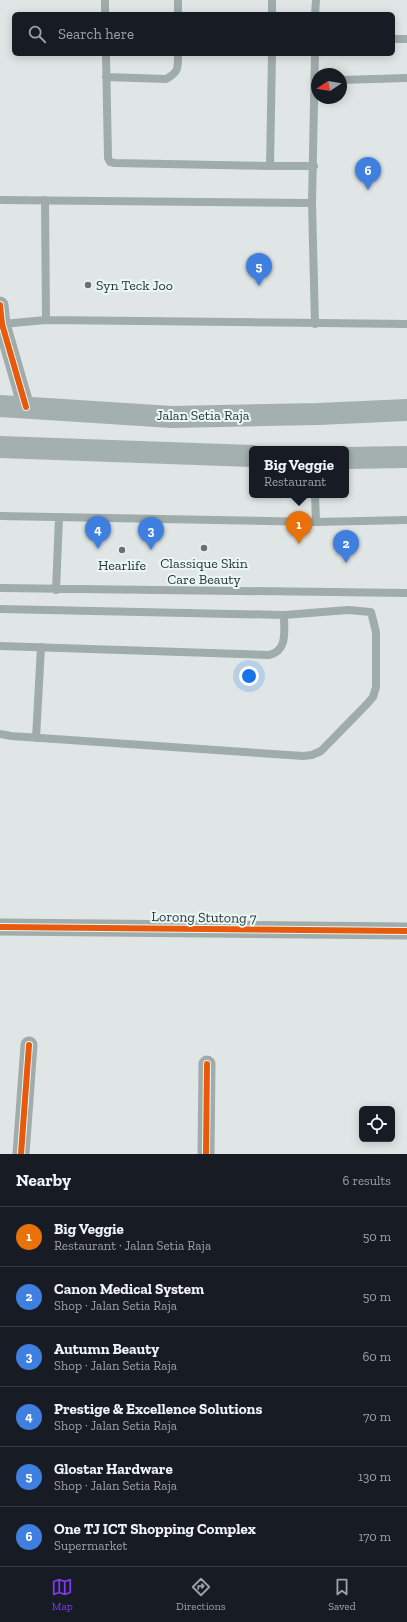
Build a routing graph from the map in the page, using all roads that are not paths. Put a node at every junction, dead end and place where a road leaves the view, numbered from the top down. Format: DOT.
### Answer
graph roads {
  1 [pos="105,0"];
  2 [pos="178,0"];
  3 [pos="272,0"];
  4 [pos="316,0"];
  5 [pos="105,12"];
  6 [pos="178,12"];
  7 [pos="272,12"];
  8 [pos="315,12"];
  9 [pos="395,39"];
  10 [pos="407,39"];
  11 [pos="106,56"];
  12 [pos="178,56"];
  13 [pos="272,56"];
  14 [pos="315,56"];
  15 [pos="316,68"];
  16 [pos="106,76"];
  17 [pos="407,78"];
  18 [pos="347,80"];
  19 [pos="315,104"];
  20 [pos="270,166"];
  21 [pos="314,166"];
  22 [pos="0,200"];
  23 [pos="45,200"];
  24 [pos="312,203"];
  25 [pos="0,305"];
  26 [pos="46,320"];
  27 [pos="315,324"];
  28 [pos="407,324"];
  29 [pos="1,328"];
  30 [pos="0,406"];
  31 [pos="26,407"];
  32 [pos="407,410"];
  33 [pos="0,447"];
  34 [pos="249,456"];
  35 [pos="407,457"];
  36 [pos="349,458"];
  37 [pos="316,498"];
  38 [pos="0,516"];
  39 [pos="59,518"];
  40 [pos="407,520"];
  41 [pos="316,522"];
  42 [pos="0,588"];
  43 [pos="56,590"];
  44 [pos="407,593"];
  45 [pos="0,609"];
  46 [pos="284,616"];
  47 [pos="0,646"];
  48 [pos="41,647"];
  49 [pos="0,734"];
  50 [pos="36,738"];
  51 [pos="0,927"];
  52 [pos="407,931"];
  53 [pos="29,1045"];
  54 [pos="207,1064"];
  55 [pos="21,1154"];
  56 [pos="206,1154"];
  1 -- 5 [label="lane"];
  2 -- 6 [label="lane"];
  3 -- 7 [label="lane"];
  4 -- 8 [label="lane"];
  9 -- 10 [label="lane"];
  11 -- 16 [label="lane"];
  12 -- 16 [label="lane"];
  13 -- 20 [label="lane"];
  14 -- 15 [label="lane"];
  16 -- 20 [label="lane"];
  17 -- 18 [label="lane"];
  19 -- 21 [label="lane"];
  20 -- 21 [label="lane"];
  21 -- 24 [label="lane"];
  22 -- 23 [label="lane"];
  23 -- 24 [label="lane"];
  23 -- 26 [label="lane"];
  24 -- 27 [label="lane"];
  25 -- 29 [label="street"];
  26 -- 27 [label="lane"];
  26 -- 29 [label="lane"];
  27 -- 28 [label="lane"];
  29 -- 31 [label="street"];
  30 -- 31 [label="main road, Jalan Setia Raja"];
  31 -- 32 [label="main road, Jalan Setia Raja"];
  33 -- 34 [label="main road"];
  35 -- 36 [label="main road"];
  37 -- 41 [label="lane"];
  38 -- 39 [label="lane"];
  39 -- 41 [label="lane"];
  39 -- 43 [label="lane"];
  40 -- 41 [label="lane"];
  42 -- 43 [label="lane"];
  43 -- 44 [label="lane"];
  45 -- 46 [label="lane"];
  46 -- 48 [label="lane"];
  46 -- 50 [label="lane"];
  47 -- 48 [label="lane"];
  48 -- 50 [label="lane"];
  49 -- 50 [label="lane"];
  51 -- 52 [label="street, Lorong Stutong 7"];
  53 -- 55 [label="street"];
  54 -- 56 [label="street"];
}
